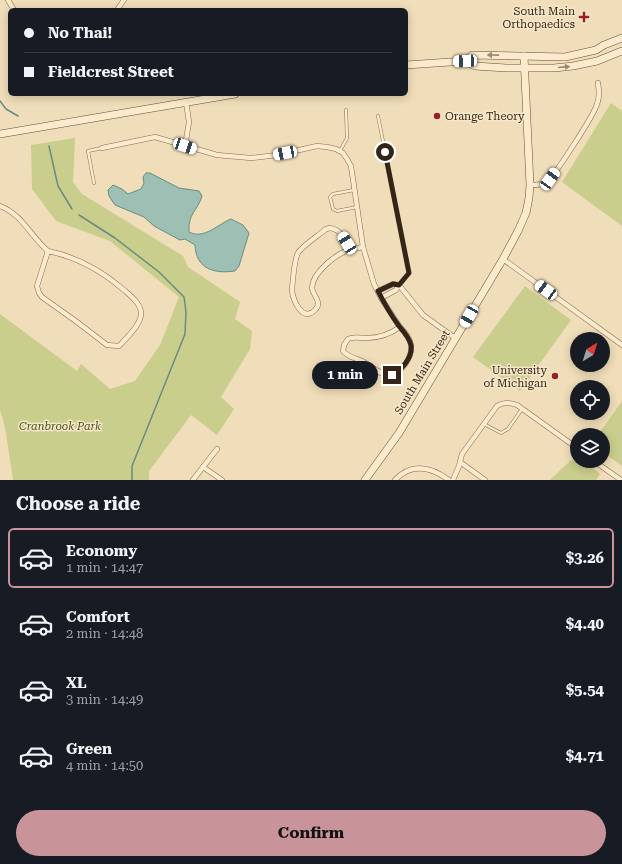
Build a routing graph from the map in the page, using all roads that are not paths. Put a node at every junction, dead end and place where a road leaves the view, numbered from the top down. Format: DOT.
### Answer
graph roads {
  1 [pos="621,38"];
  2 [pos="622,51"];
  3 [pos="524,56"];
  4 [pos="465,61"];
  5 [pos="408,65"];
  6 [pos="525,67"];
  7 [pos="598,83"];
  8 [pos="223,96"];
  9 [pos="186,102"];
  10 [pos="346,110"];
  11 [pos="378,116"];
  12 [pos="0,134"];
  13 [pos="185,146"];
  14 [pos="102,148"];
  15 [pos="339,151"];
  16 [pos="94,184"];
  17 [pos="530,185"];
  18 [pos="354,190"];
  19 [pos="0,206"];
  20 [pos="357,207"];
  21 [pos="363,247"];
  22 [pos="48,250"];
  23 [pos="349,250"];
  24 [pos="503,259"];
  25 [pos="399,285"];
  26 [pos="378,291"];
  27 [pos="381,298"];
  28 [pos="400,327"];
  29 [pos="455,338"];
  30 [pos="622,346"];
  31 [pos="523,409"];
  32 [pos="484,424"];
  33 [pos="570,443"];
  34 [pos="217,449"];
  35 [pos="460,462"];
  36 [pos="203,467"];
  37 [pos="604,468"];
  38 [pos="193,480"];
  39 [pos="222,480"];
  40 [pos="365,480"];
  41 [pos="395,480"];
  42 [pos="448,480"];
  43 [pos="453,480"];
  44 [pos="485,480"];
  45 [pos="621,480"];
  1 -- 3 [label="main road"];
  6 -- 2 [label="main road, one-way"];
  3 -- 4 [label="main road, one-way"];
  3 -- 6 [label="main road, South Main Street"];
  4 -- 5 [label="main road"];
  4 -- 6 [label="main road"];
  6 -- 17 [label="main road, South Main Street"];
  7 -- 17 [label="street"];
  8 -- 9 [label="main road"];
  9 -- 12 [label="main road"];
  9 -- 13 [label="street"];
  10 -- 15 [label="lane"];
  11 -- 25 [label="lane"];
  13 -- 14 [label="street"];
  13 -- 15 [label="street"];
  14 -- 16 [label="lane"];
  15 -- 18 [label="street"];
  17 -- 24 [label="main road, South Main Street"];
  18 -- 20 [label="street"];
  18 -- 20 [label="lane"];
  19 -- 22 [label="street"];
  20 -- 21 [label="street"];
  21 -- 23 [label="street"];
  21 -- 26 [label="street"];
  22 -- 22 [label="street"];
  23 -- 23 [label="street"];
  24 -- 29 [label="main road, South Main Street"];
  24 -- 30 [label="street"];
  25 -- 26 [label="street"];
  25 -- 27 [label="street"];
  25 -- 29 [label="street"];
  26 -- 27 [label="street"];
  27 -- 28 [label="street"];
  28 -- 28 [label="street"];
  29 -- 40 [label="main road, South Main Street"];
  31 -- 32 [label="street"];
  31 -- 32 [label="lane"];
  31 -- 33 [label="street"];
  32 -- 35 [label="street"];
  34 -- 36 [label="street"];
  35 -- 43 [label="street"];
  35 -- 44 [label="street"];
  36 -- 38 [label="street"];
  36 -- 39 [label="street"];
  37 -- 45 [label="street"];
  41 -- 42 [label="street"];
}
